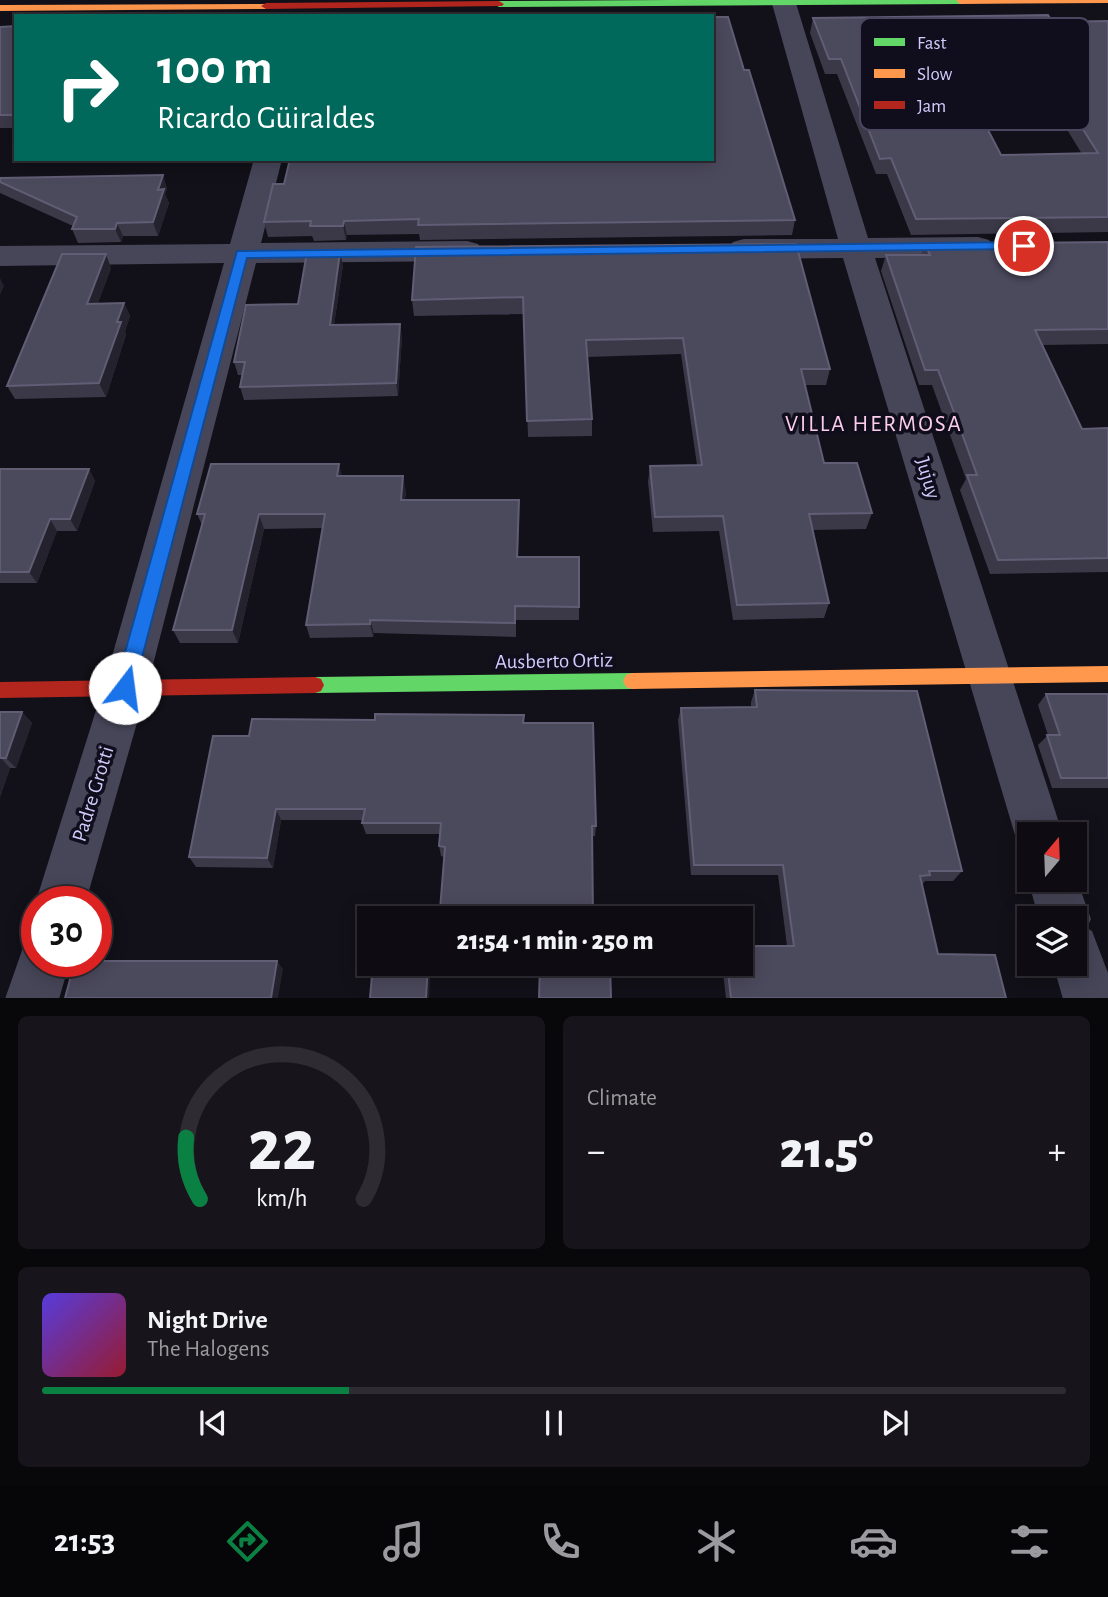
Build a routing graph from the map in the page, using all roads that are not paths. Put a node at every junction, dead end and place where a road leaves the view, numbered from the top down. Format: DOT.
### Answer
graph roads {
  1 [pos="1108,0"];
  2 [pos="783,1"];
  3 [pos="311,7"];
  4 [pos="0,8"];
  5 [pos="267,161"];
  6 [pos="1010,246"];
  7 [pos="856,248"];
  8 [pos="716,249"];
  9 [pos="493,251"];
  10 [pos="242,254"];
  11 [pos="0,257"];
  12 [pos="1108,674"];
  13 [pos="989,676"];
  14 [pos="125,688"];
  15 [pos="0,690"];
  16 [pos="1035,822"];
  17 [pos="66,886"];
  18 [pos="1083,976"];
  19 [pos="39,977"];
  20 [pos="32,998"];
  21 [pos="1090,998"];
  1 -- 2 [label="main road"];
  2 -- 3 [label="main road"];
  2 -- 7 [label="street, Jujuy"];
  3 -- 4 [label="main road"];
  5 -- 10 [label="street, Padre Grotti"];
  6 -- 7 [label="street"];
  7 -- 8 [label="street"];
  7 -- 13 [label="street, Jujuy"];
  9 -- 10 [label="street"];
  10 -- 11 [label="street"];
  10 -- 14 [label="street, Padre Grotti"];
  12 -- 13 [label="main road, Ausberto Ortiz"];
  13 -- 14 [label="main road, Ausberto Ortiz"];
  13 -- 16 [label="street, Jujuy"];
  14 -- 15 [label="main road, Ausberto Ortiz"];
  14 -- 17 [label="street, Padre Grotti"];
  18 -- 21 [label="street"];
  19 -- 20 [label="street"];
}
